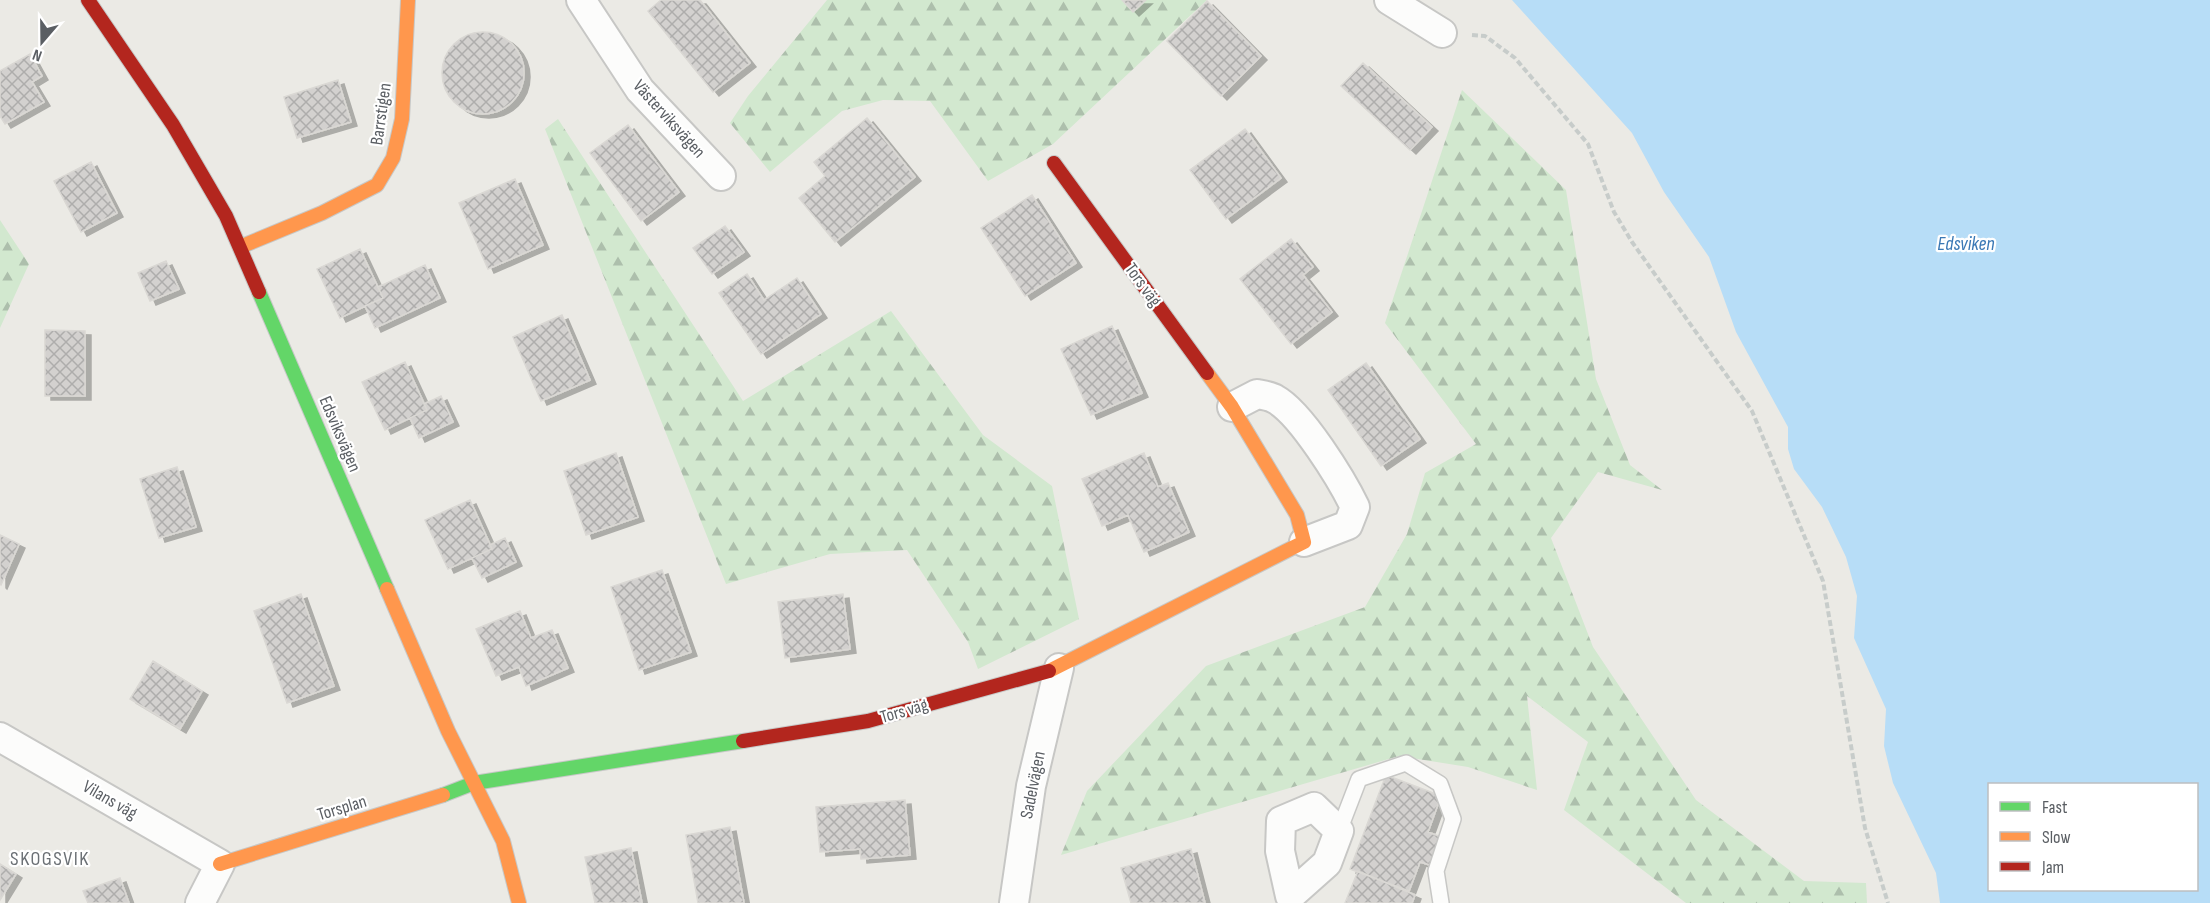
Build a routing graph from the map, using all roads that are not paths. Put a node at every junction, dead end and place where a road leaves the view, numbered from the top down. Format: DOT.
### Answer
graph roads {
  1 [pos="88,0"];
  2 [pos="408,0"];
  3 [pos="581,0"];
  4 [pos="1389,0"];
  5 [pos="1442,33"];
  6 [pos="1054,164"];
  7 [pos="721,176"];
  8 [pos="240,248"];
  9 [pos="1232,407"];
  10 [pos="1304,542"];
  11 [pos="1059,668"];
  12 [pos="0,737"];
  13 [pos="474,783"];
  14 [pos="1339,831"];
  15 [pos="220,864"];
  16 [pos="1288,899"];
  17 [pos="200,903"];
  18 [pos="519,903"];
  19 [pos="1014,903"];
  20 [pos="1441,903"];
  1 -- 8 [label="street, Edsviksvägen"];
  2 -- 8 [label="street, Barrstigen"];
  3 -- 7 [label="street, Västerviksvägen"];
  4 -- 5 [label="street"];
  6 -- 9 [label="street, Tors väg"];
  8 -- 13 [label="street, Edsviksvägen"];
  9 -- 10 [label="street, Tors väg"];
  9 -- 10 [label="street, Tors väg"];
  10 -- 11 [label="street, Tors väg"];
  11 -- 13 [label="street, Tors väg"];
  11 -- 19 [label="street, Sadelvägen"];
  12 -- 15 [label="street, Vilans väg"];
  13 -- 15 [label="street, Torsplan"];
  13 -- 18 [label="street, Edsviksvägen"];
  14 -- 16 [label="street"];
  14 -- 16 [label="street"];
  14 -- 20 [label="lane"];
  15 -- 17 [label="street"];
}
